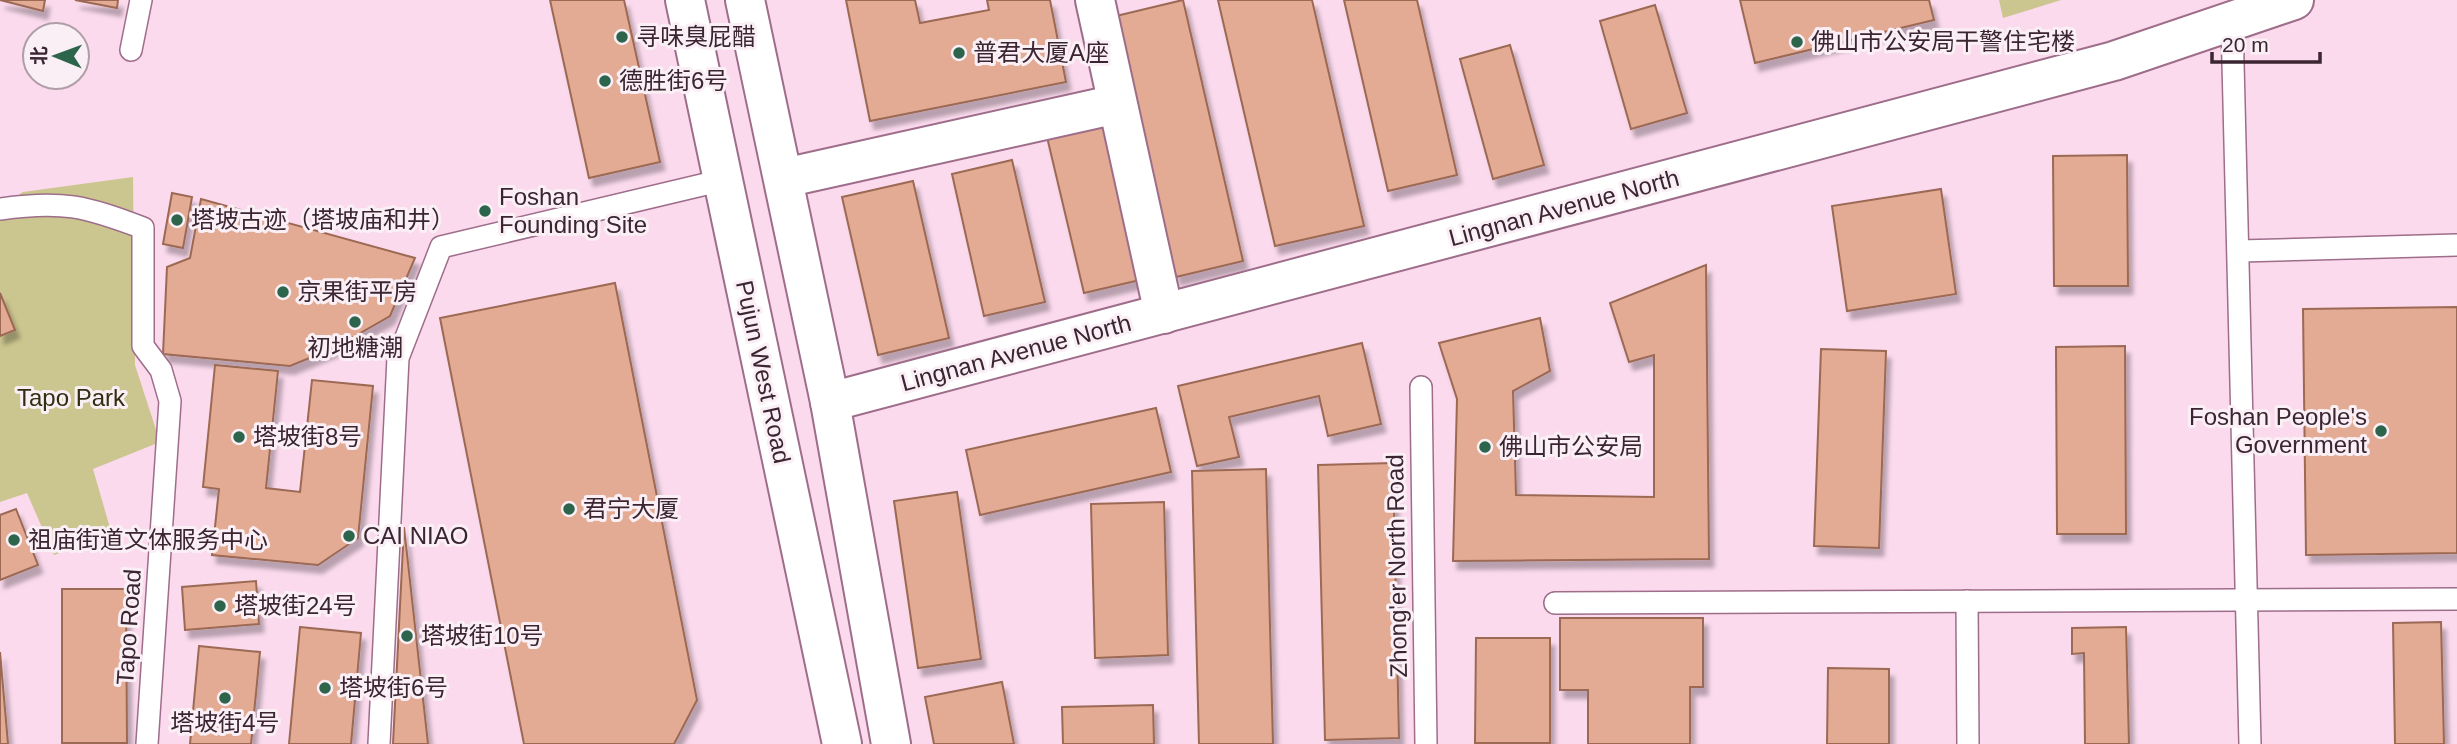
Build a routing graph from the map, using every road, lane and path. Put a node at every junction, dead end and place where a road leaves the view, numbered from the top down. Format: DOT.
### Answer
graph roads {
  1 [pos="141,0"];
  2 [pos="685,0"];
  3 [pos="745,0"];
  4 [pos="1095,0"];
  5 [pos="2294,0"];
  6 [pos="2232,23"];
  7 [pos="131,50"];
  8 [pos="1117,104"];
  9 [pos="784,178"];
  10 [pos="723,180"];
  11 [pos="0,209"];
  12 [pos="2457,244"];
  13 [pos="2240,251"];
  14 [pos="1164,314"];
  15 [pos="1421,387"];
  16 [pos="830,402"];
  17 [pos="2457,599"];
  18 [pos="2247,600"];
  19 [pos="1966,601"];
  20 [pos="1555,604"];
  21 [pos="147,744"];
  22 [pos="379,744"];
  23 [pos="842,744"];
  24 [pos="891,744"];
  25 [pos="1426,744"];
  26 [pos="1968,744"];
  27 [pos="2250,744"];
  1 -- 7 [label="lane"];
  2 -- 10 [label="main road, Pujun West Road"];
  3 -- 9 [label="main road"];
  4 -- 8 [label="main road"];
  5 -- 6 [label="main road, Lingnan Avenue North"];
  6 -- 13 [label="lane"];
  6 -- 14 [label="main road, Lingnan Avenue North"];
  8 -- 9 [label="main road"];
  8 -- 14 [label="main road"];
  9 -- 16 [label="main road"];
  10 -- 22 [label="lane"];
  10 -- 23 [label="main road, Pujun West Road"];
  11 -- 21 [label="lane, Tapo Road"];
  12 -- 13 [label="lane"];
  13 -- 18 [label="lane"];
  14 -- 16 [label="main road, Lingnan Avenue North"];
  15 -- 25 [label="lane, Zhong'er North Road"];
  16 -- 24 [label="main road"];
  17 -- 18 [label="lane"];
  18 -- 19 [label="lane"];
  18 -- 27 [label="lane"];
  19 -- 20 [label="lane"];
  19 -- 26 [label="lane"];
}
